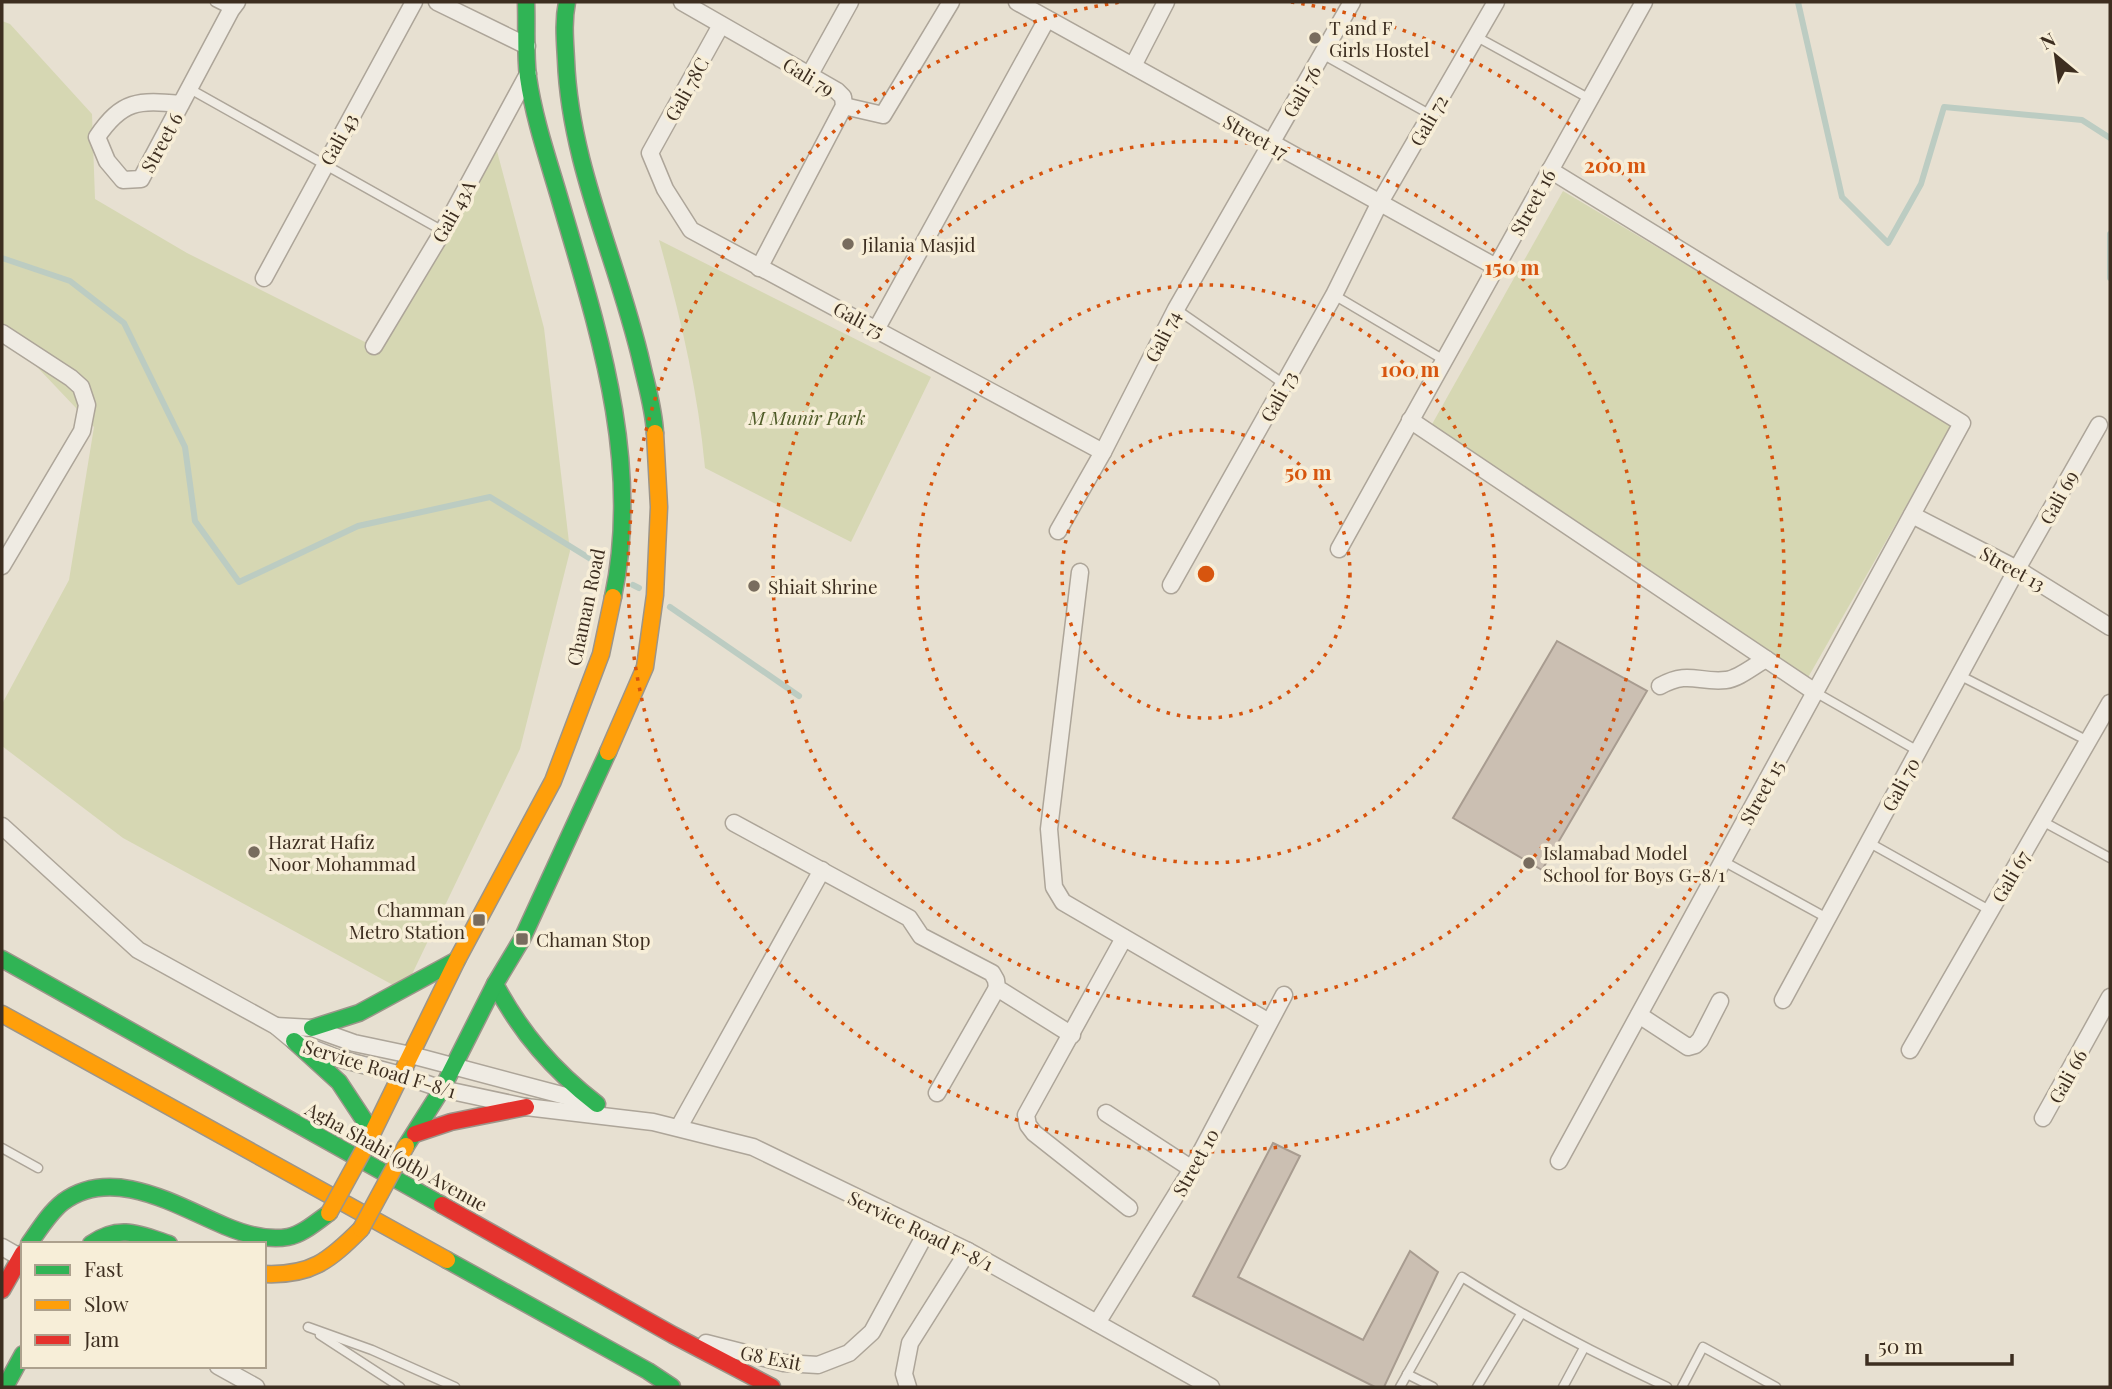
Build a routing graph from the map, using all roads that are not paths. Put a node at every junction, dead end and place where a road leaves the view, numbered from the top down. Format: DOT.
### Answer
graph roads {
  1 [pos="215,2"];
  2 [pos="414,2"];
  3 [pos="437,2"];
  4 [pos="526,2"];
  5 [pos="568,2"];
  6 [pos="850,2"];
  7 [pos="951,2"];
  8 [pos="1017,2"];
  9 [pos="1166,2"];
  10 [pos="1352,2"];
  11 [pos="1496,2"];
  12 [pos="1644,2"];
  13 [pos="686,3"];
  14 [pos="234,6"];
  15 [pos="1047,19"];
  16 [pos="722,24"];
  17 [pos="1477,37"];
  18 [pos="527,46"];
  19 [pos="1322,54"];
  20 [pos="1133,66"];
  21 [pos="528,75"];
  22 [pos="809,76"];
  23 [pos="190,89"];
  24 [pos="1590,99"];
  25 [pos="181,104"];
  26 [pos="844,106"];
  27 [pos="1431,115"];
  28 [pos="1271,144"];
  29 [pos="650,153"];
  30 [pos="324,163"];
  31 [pos="1550,170"];
  32 [pos="1379,204"];
  33 [pos="443,231"];
  34 [pos="1496,267"];
  35 [pos="759,268"];
  36 [pos="264,278"];
  37 [pos="1334,295"];
  38 [pos="1176,309"];
  39 [pos="877,328"];
  40 [pos="2,333"];
  41 [pos="374,346"];
  42 [pos="1444,360"];
  43 [pos="1284,384"];
  44 [pos="1410,420"];
  45 [pos="2099,425"];
  46 [pos="1103,452"];
  47 [pos="1912,515"];
  48 [pos="1058,531"];
  49 [pos="7,545"];
  50 [pos="1339,549"];
  51 [pos="2,566"];
  52 [pos="2017,569"];
  53 [pos="1080,572"];
  54 [pos="1171,585"];
  55 [pos="2110,627"];
  56 [pos="1766,659"];
  57 [pos="1959,675"];
  58 [pos="1660,686"];
  59 [pos="1815,692"];
  60 [pos="2110,703"];
  61 [pos="2088,741"];
  62 [pos="1918,751"];
  63 [pos="2042,821"];
  64 [pos="734,823"];
  65 [pos="2,826"];
  66 [pos="1868,842"];
  67 [pos="2110,858"];
  68 [pos="1723,861"];
  69 [pos="822,870"];
  70 [pos="1990,911"];
  71 [pos="1827,918"];
  72 [pos="1124,938"];
  73 [pos="2,959"];
  74 [pos="457,960"];
  75 [pos="495,984"];
  76 [pos="997,988"];
  77 [pos="1284,995"];
  78 [pos="2110,997"];
  79 [pos="1783,1000"];
  80 [pos="1720,1001"];
  81 [pos="2,1014"];
  82 [pos="1639,1015"];
  83 [pos="1269,1021"];
  84 [pos="276,1026"];
  85 [pos="312,1028"];
  86 [pos="1072,1035"];
  87 [pos="294,1041"];
  88 [pos="1910,1050"];
  89 [pos="411,1055"];
  90 [pos="453,1068"];
  91 [pos="401,1075"];
  92 [pos="442,1089"];
  93 [pos="937,1093"];
  94 [pos="597,1104"];
  95 [pos="526,1107"];
  96 [pos="1106,1113"];
  97 [pos="614,1116"];
  98 [pos="2043,1118"];
  99 [pos="679,1127"];
  100 [pos="371,1136"];
  101 [pos="411,1140"];
  102 [pos="2,1148"];
  103 [pos="1559,1161"];
  104 [pos="38,1168"];
  105 [pos="1192,1169"];
  106 [pos="1129,1208"];
  107 [pos="927,1231"];
  108 [pos="31,1242"];
  109 [pos="93,1242"];
  110 [pos="163,1242"];
  111 [pos="2,1247"];
  112 [pos="968,1251"];
  113 [pos="21,1252"];
  114 [pos="21,1258"];
  115 [pos="266,1274"];
  116 [pos="2,1290"];
  117 [pos="1521,1314"];
  118 [pos="1097,1323"];
  119 [pos="673,1335"];
  120 [pos="1584,1348"];
  121 [pos="21,1358"];
  122 [pos="221,1368"];
  123 [pos="1407,1374"];
  124 [pos="248,1385"];
  125 [pos="1764,1385"];
  126 [pos="5,1387"];
  127 [pos="400,1387"];
  128 [pos="455,1387"];
  129 [pos="672,1387"];
  130 [pos="772,1387"];
  131 [pos="908,1387"];
  132 [pos="1211,1387"];
  133 [pos="1400,1387"];
  134 [pos="1433,1387"];
  135 [pos="1477,1387"];
  136 [pos="1563,1387"];
  137 [pos="1667,1387"];
  138 [pos="1682,1387"];
  139 [pos="1776,1387"];
  1 -- 14 [label="lane"];
  2 -- 30 [label="street, Gali 43"];
  3 -- 18 [label="street"];
  4 -- 18 [label="street, Chaman Road"];
  5 -- 75 [label="street"];
  6 -- 22 [label="street"];
  7 -- 26 [label="street"];
  8 -- 15 [label="street, Street 17"];
  9 -- 20 [label="street"];
  10 -- 19 [label="street, Gali 76"];
  11 -- 17 [label="street, Gali 72"];
  12 -- 24 [label="street, Street 16"];
  13 -- 16 [label="street, Gali 79"];
  14 -- 23 [label="street, Street 6"];
  15 -- 20 [label="street, Street 17"];
  15 -- 39 [label="street"];
  16 -- 22 [label="street, Gali 79"];
  16 -- 29 [label="street, Gali 78C"];
  17 -- 24 [label="lane"];
  17 -- 27 [label="street, Gali 72"];
  18 -- 21 [label="street, Chaman Road"];
  19 -- 27 [label="lane"];
  19 -- 28 [label="street, Gali 76"];
  20 -- 28 [label="street, Street 17"];
  21 -- 33 [label="street, Gali 43A"];
  21 -- 74 [label="street, Chaman Road"];
  22 -- 26 [label="street, Gali 79"];
  23 -- 25 [label="street, Street 6"];
  23 -- 30 [label="lane"];
  24 -- 31 [label="street, Street 16"];
  25 -- 25 [label="street, Street 6"];
  26 -- 35 [label="street, Gali 79"];
  27 -- 32 [label="street, Gali 72"];
  28 -- 32 [label="street, Street 17"];
  28 -- 38 [label="street, Gali 74"];
  29 -- 35 [label="street, Gali 75"];
  30 -- 33 [label="lane"];
  30 -- 36 [label="street, Gali 43"];
  31 -- 34 [label="street, Street 16"];
  31 -- 47 [label="street, Street 15"];
  32 -- 34 [label="street, Street 17"];
  32 -- 37 [label="street, Gali 73"];
  33 -- 41 [label="street, Gali 43A"];
  34 -- 42 [label="street, Street 16"];
  35 -- 39 [label="street, Gali 75"];
  37 -- 42 [label="lane"];
  37 -- 43 [label="street, Gali 73"];
  38 -- 43 [label="lane"];
  38 -- 46 [label="street, Gali 74"];
  39 -- 46 [label="street, Gali 75"];
  40 -- 49 [label="street"];
  42 -- 44 [label="street, Street 16"];
  43 -- 54 [label="street, Gali 73"];
  44 -- 50 [label="street, Street 16"];
  44 -- 56 [label="street"];
  45 -- 52 [label="street, Gali 69"];
  46 -- 48 [label="street, Gali 74"];
  47 -- 52 [label="street, Street 13"];
  47 -- 59 [label="street, Street 15"];
  49 -- 51 [label="street"];
  52 -- 55 [label="street, Street 13"];
  52 -- 57 [label="street, Gali 70"];
  53 -- 72 [label="street"];
  56 -- 58 [label="street"];
  56 -- 59 [label="street"];
  57 -- 61 [label="lane"];
  57 -- 62 [label="street, Gali 70"];
  59 -- 62 [label="lane"];
  59 -- 68 [label="street, Street 15"];
  60 -- 61 [label="street, Gali 67"];
  61 -- 63 [label="street, Gali 67"];
  62 -- 66 [label="street, Gali 70"];
  63 -- 67 [label="lane"];
  63 -- 70 [label="street, Gali 67"];
  64 -- 69 [label="street"];
  65 -- 84 [label="street, Service Road F-8/1"];
  66 -- 70 [label="lane"];
  66 -- 71 [label="street, Gali 70"];
  68 -- 71 [label="lane"];
  68 -- 82 [label="street, Street 15"];
  69 -- 76 [label="street"];
  69 -- 99 [label="street"];
  70 -- 88 [label="street, Gali 67"];
  71 -- 79 [label="street, Gali 70"];
  72 -- 83 [label="street"];
  72 -- 86 [label="street"];
  73 -- 119 [label="street, Agha Shahi (9th) Avenue"];
  74 -- 85 [label="street"];
  74 -- 89 [label="street, Chaman Road"];
  75 -- 90 [label="street"];
  75 -- 94 [label="street"];
  76 -- 86 [label="street"];
  76 -- 93 [label="street"];
  77 -- 83 [label="street, Street 10"];
  78 -- 98 [label="street, Gali 66"];
  80 -- 82 [label="street"];
  81 -- 129 [label="street"];
  82 -- 103 [label="street, Street 15"];
  83 -- 105 [label="street, Street 10"];
  84 -- 85 [label="street, Service Road F-8/1"];
  84 -- 87 [label="street, Service Road F-8/1"];
  85 -- 89 [label="street, Service Road F-8/1"];
  86 -- 106 [label="street"];
  87 -- 91 [label="street, Service Road F-8/1"];
  87 -- 100 [label="street"];
  89 -- 90 [label="street, Service Road F-8/1"];
  89 -- 91 [label="street, Chaman Road"];
  90 -- 92 [label="street"];
  90 -- 94 [label="street, Service Road F-8/1"];
  91 -- 92 [label="street, Service Road F-8/1"];
  91 -- 100 [label="street, Chaman Road"];
  92 -- 95 [label="street, Service Road F-8/1"];
  92 -- 101 [label="street"];
  94 -- 97 [label="street, Service Road F-8/1"];
  95 -- 97 [label="street, Service Road F-8/1"];
  95 -- 101 [label="street"];
  96 -- 105 [label="street"];
  97 -- 99 [label="street, Service Road F-8/1"];
  99 -- 107 [label="street, Service Road F-8/1"];
  100 -- 108 [label="street, Chaman Road, bridge"];
  101 -- 115 [label="street, bridge"];
  102 -- 104 [label="lane"];
  105 -- 118 [label="street, Street 10"];
  107 -- 112 [label="street, Service Road F-8/1"];
  107 -- 119 [label="street, G8 Exit"];
  109 -- 110 [label="street"];
  111 -- 113 [label="street"];
  112 -- 118 [label="street, Service Road F-8/1"];
  112 -- 131 [label="street"];
  114 -- 116 [label="street"];
  117 -- 120 [label="lane"];
  117 -- 123 [label="lane"];
  117 -- 135 [label="lane"];
  118 -- 132 [label="street, Service Road F-8/1"];
  119 -- 130 [label="street, Agha Shahi (9th) Avenue"];
  120 -- 136 [label="lane"];
  120 -- 137 [label="lane"];
  121 -- 126 [label="street"];
  122 -- 124 [label="street"];
  123 -- 133 [label="lane"];
  123 -- 134 [label="lane"];
  125 -- 138 [label="lane"];
  125 -- 139 [label="lane"];
  127 -- 128 [label="lane"];
}
